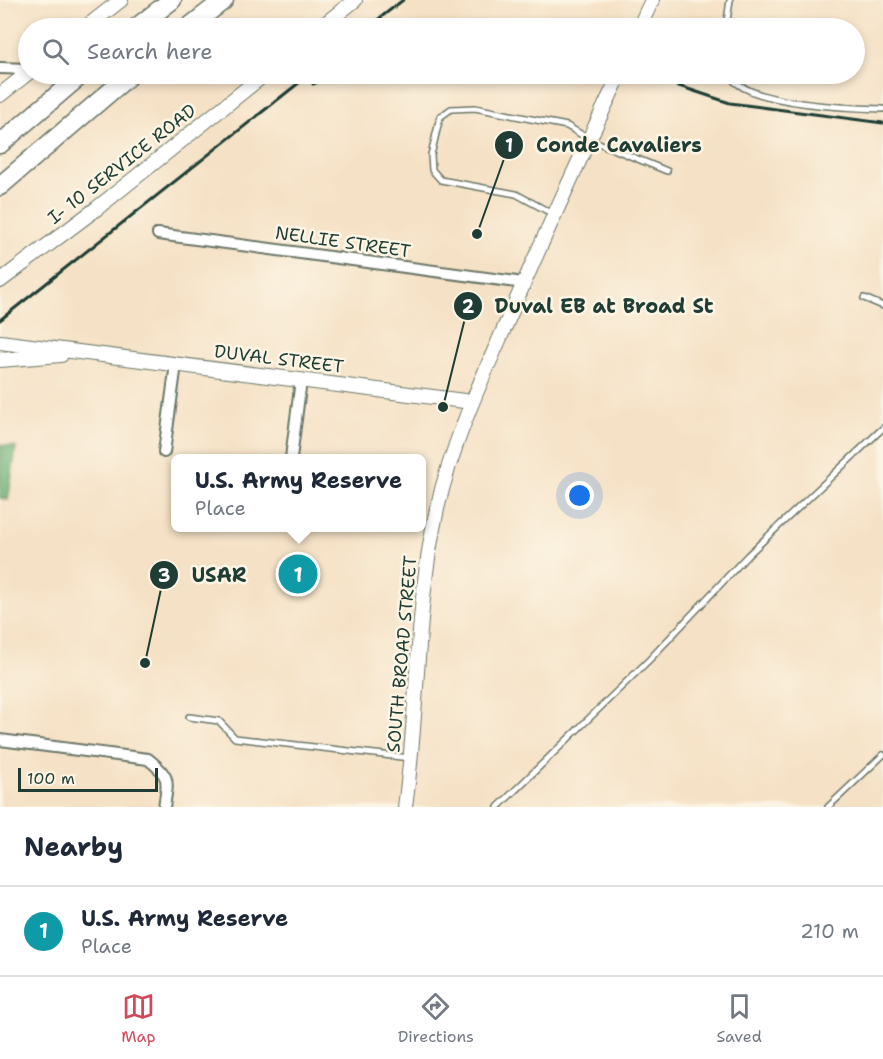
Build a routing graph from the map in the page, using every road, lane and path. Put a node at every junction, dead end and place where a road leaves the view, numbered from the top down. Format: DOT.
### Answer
graph roads {
  1 [pos="121,0"];
  2 [pos="172,0"];
  3 [pos="224,0"];
  4 [pos="355,0"];
  5 [pos="653,0"];
  6 [pos="730,0"];
  7 [pos="98,18"];
  8 [pos="149,18"];
  9 [pos="201,18"];
  10 [pos="332,18"];
  11 [pos="644,18"];
  12 [pos="727,18"];
  13 [pos="1,68"];
  14 [pos="18,70"];
  15 [pos="18,80"];
  16 [pos="70,84"];
  17 [pos="119,84"];
  18 [pos="252,84"];
  19 [pos="615,84"];
  20 [pos="738,84"];
  21 [pos="0,95"];
  22 [pos="883,109"];
  23 [pos="589,139"];
  24 [pos="0,144"];
  25 [pos="667,171"];
  26 [pos="0,186"];
  27 [pos="554,215"];
  28 [pos="158,234"];
  29 [pos="0,281"];
  30 [pos="524,283"];
  31 [pos="864,298"];
  32 [pos="883,306"];
  33 [pos="0,342"];
  34 [pos="81,353"];
  35 [pos="0,360"];
  36 [pos="176,364"];
  37 [pos="301,380"];
  38 [pos="472,402"];
  39 [pos="883,428"];
  40 [pos="164,452"];
  41 [pos="292,454"];
  42 [pos="189,717"];
  43 [pos="0,740"];
  44 [pos="883,755"];
  45 [pos="411,758"];
  46 [pos="164,807"];
  47 [pos="405,807"];
  48 [pos="498,807"];
  49 [pos="828,807"];
  1 -- 7 [label="street"];
  2 -- 8 [label="highway"];
  3 -- 9 [label="highway"];
  4 -- 10 [label="street"];
  5 -- 11 [label="street"];
  6 -- 12 [label="lane"];
  13 -- 14 [label="street"];
  15 -- 21 [label="street"];
  16 -- 24 [label="highway"];
  17 -- 26 [label="highway"];
  18 -- 29 [label="street, I- 10 SERVICE ROAD"];
  19 -- 23 [label="street, SOUTH BROAD STREET"];
  20 -- 22 [label="lane"];
  23 -- 25 [label="lane"];
  23 -- 27 [label="street, SOUTH BROAD STREET"];
  23 -- 27 [label="lane"];
  27 -- 30 [label="street, SOUTH BROAD STREET"];
  28 -- 30 [label="street, NELLIE STREET"];
  30 -- 38 [label="street, SOUTH BROAD STREET"];
  31 -- 32 [label="lane"];
  33 -- 34 [label="street, DUVAL STREET"];
  34 -- 35 [label="street, DUVAL STREET"];
  34 -- 36 [label="street, DUVAL STREET"];
  36 -- 37 [label="street, DUVAL STREET"];
  36 -- 40 [label="street"];
  37 -- 38 [label="street, DUVAL STREET"];
  37 -- 41 [label="street"];
  38 -- 45 [label="street, SOUTH BROAD STREET"];
  39 -- 48 [label="lane"];
  42 -- 45 [label="lane"];
  43 -- 46 [label="street"];
  44 -- 49 [label="lane"];
  45 -- 47 [label="street, SOUTH BROAD STREET"];
}
